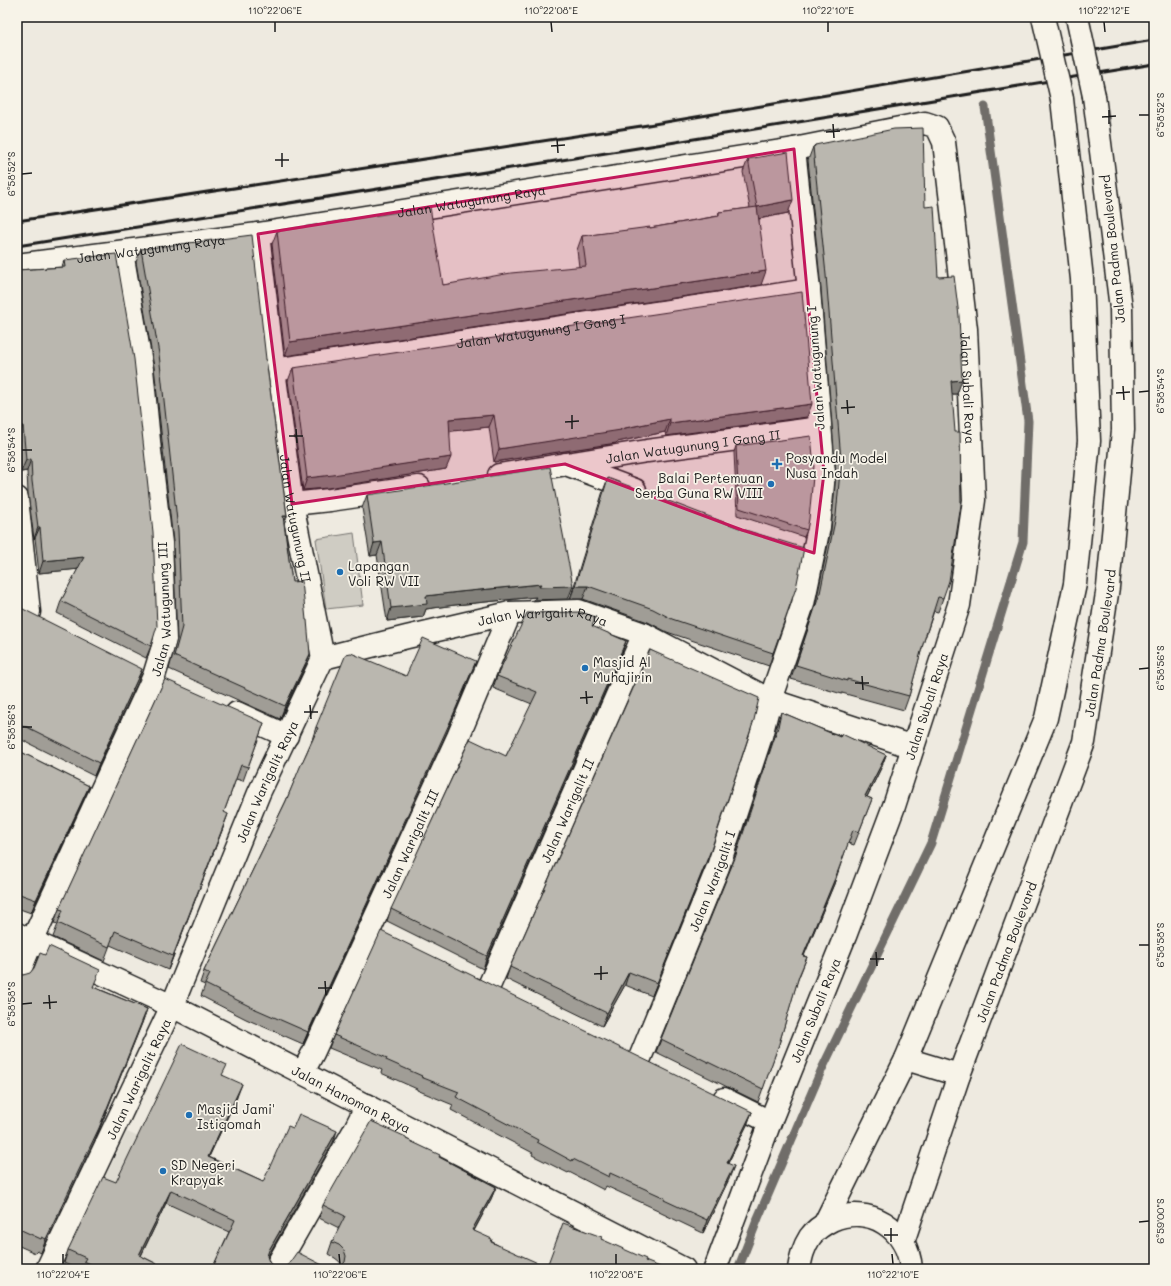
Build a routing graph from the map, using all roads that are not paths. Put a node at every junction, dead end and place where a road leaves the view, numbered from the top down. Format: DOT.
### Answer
graph roads {
  1 [pos="1043,17"];
  2 [pos="1077,17"];
  3 [pos="925,123"];
  4 [pos="794,149"];
  5 [pos="258,234"];
  6 [pos="122,252"];
  7 [pos="17,265"];
  8 [pos="809,290"];
  9 [pos="274,370"];
  10 [pos="820,428"];
  11 [pos="565,464"];
  12 [pos="479,478"];
  13 [pos="440,484"];
  14 [pos="653,497"];
  15 [pos="17,498"];
  16 [pos="292,504"];
  17 [pos="792,546"];
  18 [pos="814,552"];
  19 [pos="23,609"];
  20 [pos="510,613"];
  21 [pos="50,623"];
  22 [pos="644,634"];
  23 [pos="323,658"];
  24 [pos="133,665"];
  25 [pos="154,676"];
  26 [pos="175,685"];
  27 [pos="770,700"];
  28 [pos="217,704"];
  29 [pos="286,736"];
  30 [pos="913,746"];
  31 [pos="80,782"];
  32 [pos="101,793"];
  33 [pos="370,927"];
  34 [pos="391,937"];
  35 [pos="25,938"];
  36 [pos="468,976"];
  37 [pos="17,977"];
  38 [pos="172,1006"];
  39 [pos="906,1059"];
  40 [pos="661,1068"];
  41 [pos="303,1072"];
  42 [pos="959,1075"];
  43 [pos="708,1092"];
  44 [pos="367,1105"];
  45 [pos="770,1122"];
  46 [pos="825,1223"];
  47 [pos="903,1242"];
  48 [pos="286,1248"];
  49 [pos="308,1259"];
  50 [pos="47,1269"];
  51 [pos="275,1269"];
  52 [pos="684,1269"];
  53 [pos="715,1269"];
  54 [pos="799,1269"];
  55 [pos="911,1269"];
  1 -- 39 [label="street, bridge"];
  2 -- 42 [label="street, Jalan Padma Boulevard, bridge"];
  3 -- 4 [label="street, Jalan Watugunung Raya"];
  3 -- 30 [label="street, Jalan Subali Raya"];
  4 -- 5 [label="street, Jalan Watugunung Raya"];
  4 -- 8 [label="street, Jalan Watugunung I"];
  5 -- 6 [label="street, Jalan Watugunung Raya"];
  5 -- 9 [label="street, Jalan Watugunung II"];
  6 -- 7 [label="street, Jalan Watugunung Raya"];
  6 -- 25 [label="street, Jalan Watugunung III"];
  8 -- 9 [label="street, Jalan Watugunung I Gang I"];
  8 -- 10 [label="street, Jalan Watugunung I"];
  9 -- 16 [label="street, Jalan Watugunung II"];
  10 -- 11 [label="street, Jalan Watugunung I Gang II"];
  10 -- 18 [label="street, Jalan Watugunung I"];
  11 -- 12 [label="street, Jalan Watugunung I Gang II"];
  11 -- 14 [label="street, Jalan Watugunung I Gang II"];
  13 -- 16 [label="street"];
  15 -- 19 [label="street"];
  16 -- 23 [label="street, Jalan Watugunung II"];
  17 -- 18 [label="street"];
  18 -- 27 [label="street, Jalan Watugunung I"];
  19 -- 21 [label="street"];
  20 -- 22 [label="street, Jalan Warigalit Raya"];
  20 -- 23 [label="street, Jalan Warigalit Raya"];
  20 -- 33 [label="street, Jalan Warigalit III"];
  22 -- 27 [label="street, Jalan Warigalit Raya"];
  22 -- 36 [label="street, Jalan Warigalit II"];
  23 -- 29 [label="street, Jalan Warigalit Raya"];
  24 -- 25 [label="street"];
  25 -- 26 [label="street"];
  25 -- 32 [label="street, Jalan Watugunung III"];
  27 -- 30 [label="street, Jalan Warigalit Raya"];
  27 -- 40 [label="street, Jalan Warigalit I"];
  28 -- 29 [label="street"];
  29 -- 38 [label="street, Jalan Warigalit Raya"];
  30 -- 45 [label="street, Jalan Subali Raya"];
  31 -- 32 [label="street"];
  32 -- 35 [label="street, Jalan Watugunung III"];
  33 -- 34 [label="street"];
  33 -- 41 [label="street, Jalan Warigalit III"];
  35 -- 37 [label="street, Jalan Watugunung III"];
  35 -- 38 [label="street, Jalan Hanoman Raya"];
  38 -- 41 [label="street, Jalan Hanoman Raya"];
  38 -- 50 [label="street, Jalan Warigalit Raya"];
  39 -- 42 [label="street"];
  39 -- 46 [label="street"];
  41 -- 44 [label="street, Jalan Hanoman Raya"];
  42 -- 47 [label="street, Jalan Padma Boulevard"];
  43 -- 45 [label="street"];
  44 -- 48 [label="street"];
  44 -- 52 [label="street, Jalan Hanoman Raya"];
  45 -- 53 [label="street, Jalan Subali Raya"];
  46 -- 47 [label="street"];
  46 -- 54 [label="street"];
  47 -- 55 [label="street"];
  48 -- 49 [label="street"];
  48 -- 51 [label="street"];
}
